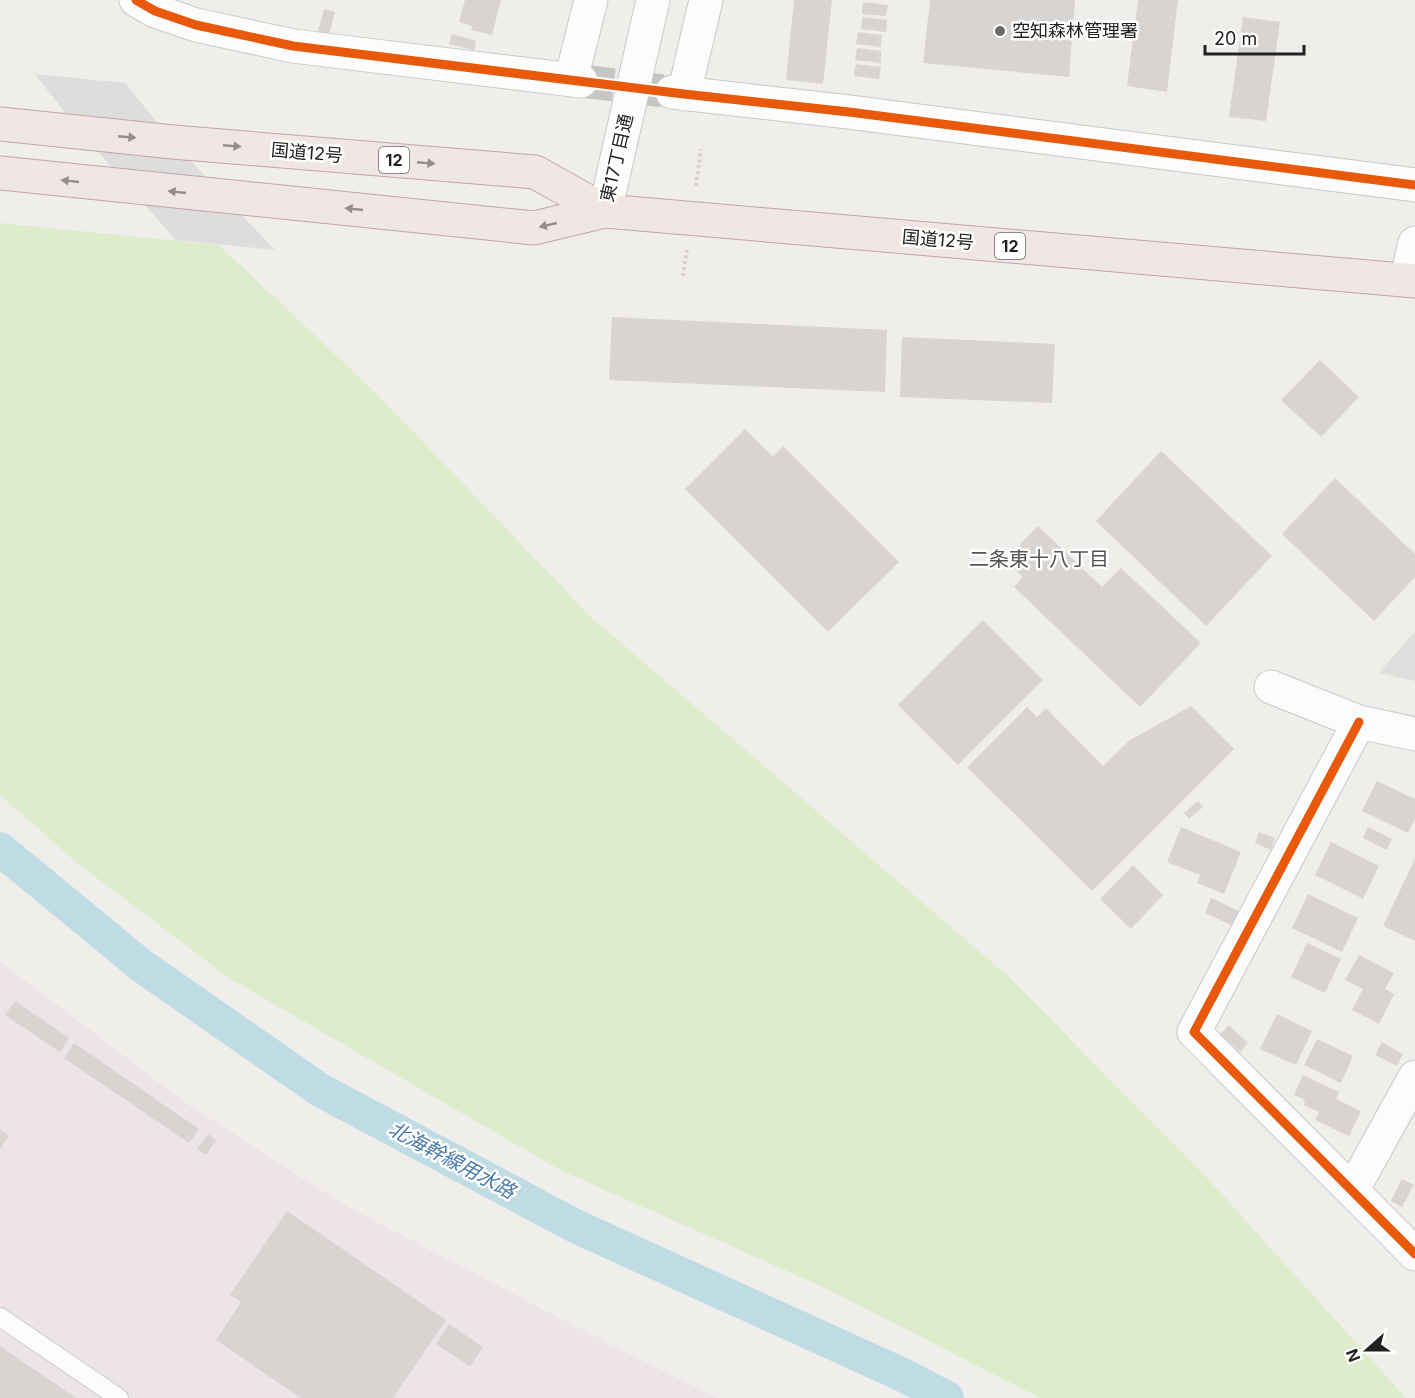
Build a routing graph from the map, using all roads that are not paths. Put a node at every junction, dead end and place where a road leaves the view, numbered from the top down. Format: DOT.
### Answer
graph roads {
  1 [pos="136,0"];
  2 [pos="591,0"];
  3 [pos="653,0"];
  4 [pos="706,0"];
  5 [pos="201,12"];
  6 [pos="0,124"];
  7 [pos="0,173"];
  8 [pos="1415,184"];
  9 [pos="605,212"];
  10 [pos="1415,243"];
  11 [pos="1411,280"];
  12 [pos="1271,687"];
  13 [pos="1359,722"];
  14 [pos="1415,734"];
  15 [pos="1415,1077"];
  16 [pos="1352,1191"];
  17 [pos="1415,1254"];
  18 [pos="0,1317"];
  19 [pos="119,1398"];
  1 -- 5 [label="street"];
  2 -- 5 [label="street"];
  3 -- 9 [label="street, 東17丁目通"];
  4 -- 8 [label="street"];
  6 -- 9 [label="highway, 国道12号 / 12, one-way"];
  9 -- 7 [label="highway, 国道12号 / 12, one-way"];
  9 -- 11 [label="highway, 国道12号 / 12"];
  10 -- 11 [label="street"];
  12 -- 13 [label="street"];
  13 -- 14 [label="street"];
  13 -- 16 [label="street"];
  15 -- 16 [label="street"];
  16 -- 17 [label="street"];
  18 -- 19 [label="lane"];
}
